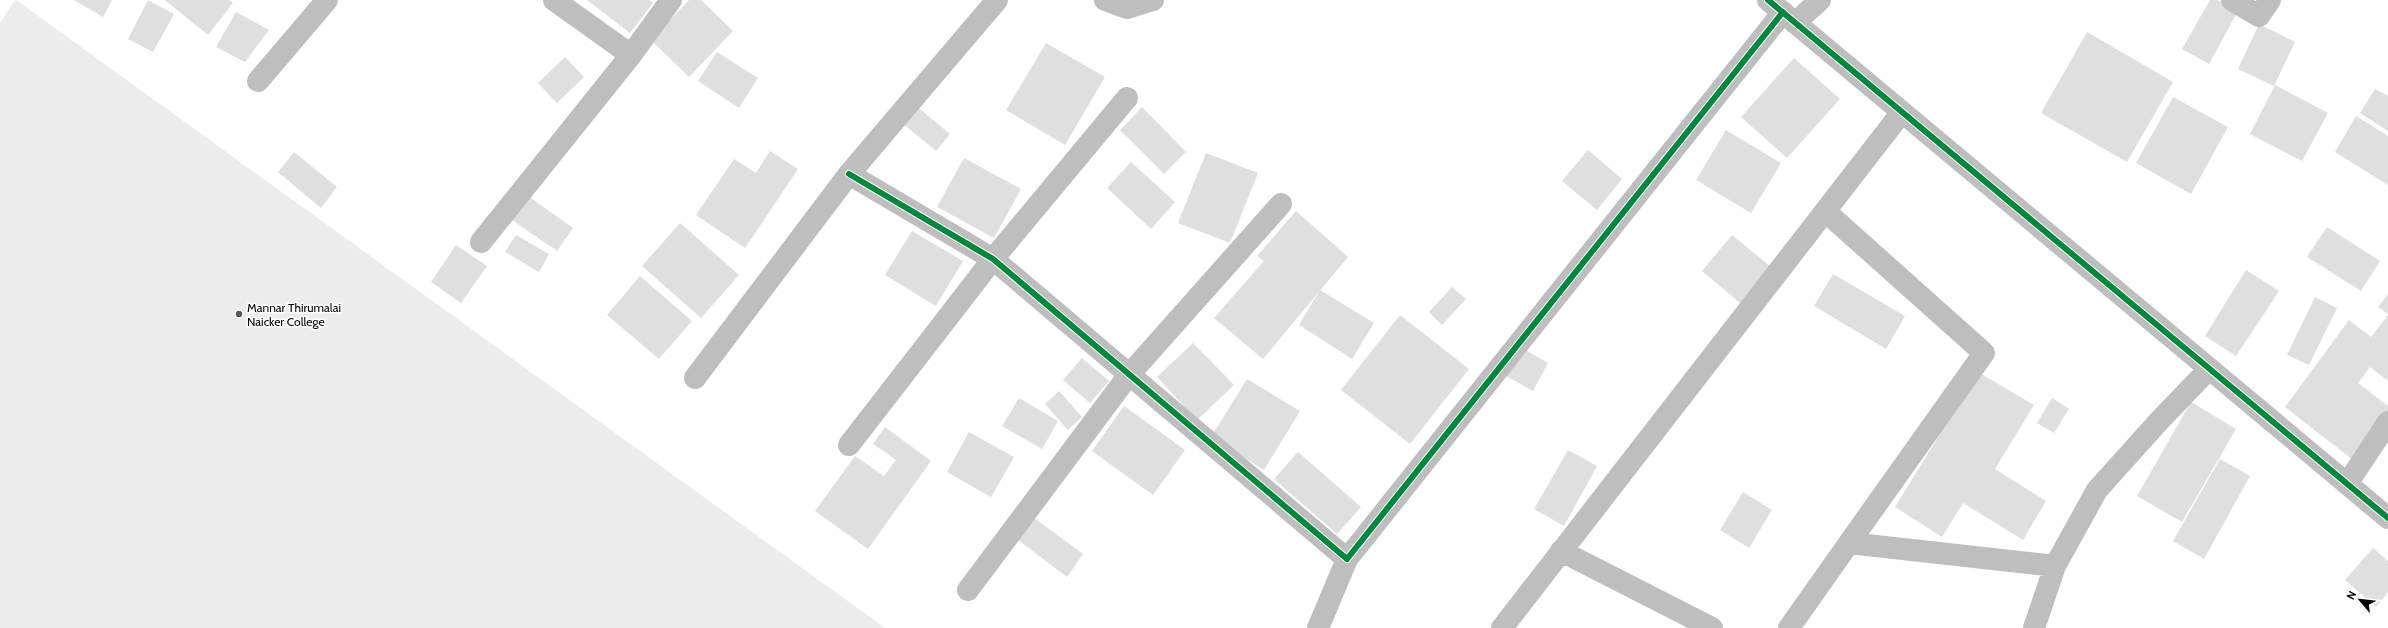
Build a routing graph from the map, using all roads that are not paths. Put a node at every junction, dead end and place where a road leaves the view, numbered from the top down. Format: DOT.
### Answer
graph roads {
  1 [pos="327,0"];
  2 [pos="554,0"];
  3 [pos="671,0"];
  4 [pos="997,0"];
  5 [pos="1105,0"];
  6 [pos="1153,0"];
  7 [pos="1820,0"];
  8 [pos="2232,0"];
  9 [pos="2270,0"];
  10 [pos="1782,12"];
  11 [pos="631,55"];
  12 [pos="258,81"];
  13 [pos="1127,98"];
  14 [pos="1902,112"];
  15 [pos="849,174"];
  16 [pos="1282,204"];
  17 [pos="1825,211"];
  18 [pos="481,242"];
  19 [pos="993,259"];
  20 [pos="2209,369"];
  21 [pos="1128,376"];
  22 [pos="695,378"];
  23 [pos="2388,422"];
  24 [pos="849,445"];
  25 [pos="2347,484"];
  26 [pos="2388,518"];
  27 [pos="1849,543"];
  28 [pos="1561,551"];
  29 [pos="1348,559"];
  30 [pos="2055,566"];
  31 [pos="968,590"];
  32 [pos="1318,628"];
  33 [pos="1502,628"];
  34 [pos="1712,628"];
  35 [pos="1789,628"];
  36 [pos="2034,628"];
  1 -- 12 [label="street"];
  2 -- 11 [label="street"];
  3 -- 11 [label="street"];
  4 -- 15 [label="street"];
  5 -- 6 [label="street"];
  7 -- 10 [label="street"];
  8 -- 9 [label="street"];
  10 -- 14 [label="street"];
  10 -- 29 [label="street"];
  11 -- 18 [label="street"];
  13 -- 19 [label="street"];
  14 -- 17 [label="street"];
  14 -- 20 [label="street"];
  15 -- 19 [label="street"];
  15 -- 22 [label="street"];
  16 -- 21 [label="street"];
  17 -- 27 [label="street"];
  17 -- 28 [label="street"];
  19 -- 21 [label="street"];
  19 -- 24 [label="street"];
  20 -- 25 [label="street"];
  20 -- 30 [label="street"];
  21 -- 29 [label="street"];
  21 -- 31 [label="street"];
  23 -- 25 [label="street"];
  25 -- 26 [label="street"];
  27 -- 30 [label="street"];
  27 -- 35 [label="street"];
  28 -- 33 [label="street"];
  28 -- 34 [label="street"];
  29 -- 32 [label="street"];
  30 -- 36 [label="street"];
}
